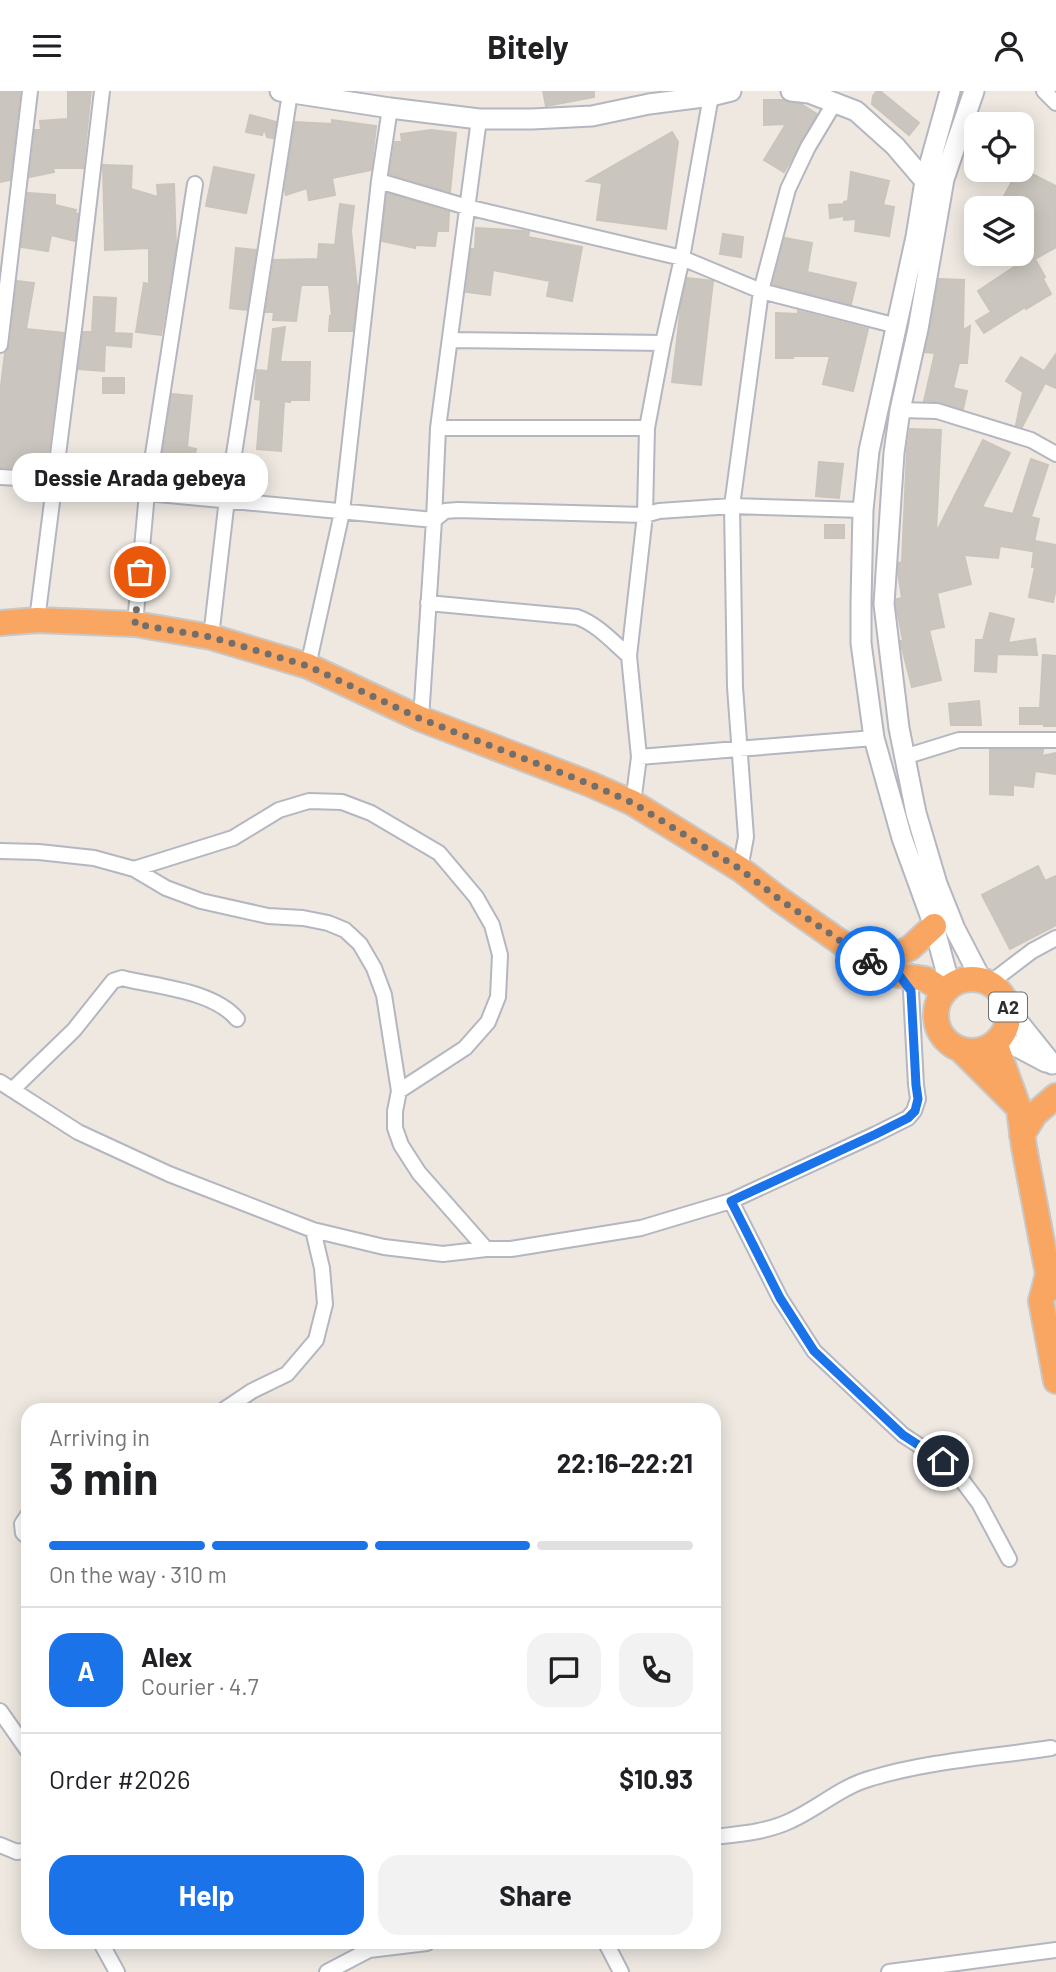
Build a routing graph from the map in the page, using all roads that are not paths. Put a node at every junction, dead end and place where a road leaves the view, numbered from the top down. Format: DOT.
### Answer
graph roads {
  1 [pos="30,91"];
  2 [pos="102,91"];
  3 [pos="731,91"];
  4 [pos="791,91"];
  5 [pos="950,91"];
  6 [pos="974,91"];
  7 [pos="1044,91"];
  8 [pos="285,92"];
  9 [pos="711,96"];
  10 [pos="650,97"];
  11 [pos="835,101"];
  12 [pos="1056,103"];
  13 [pos="390,108"];
  14 [pos="479,118"];
  15 [pos="379,181"];
  16 [pos="925,181"];
  17 [pos="195,184"];
  18 [pos="467,207"];
  19 [pos="682,258"];
  20 [pos="761,291"];
  21 [pos="1,324"];
  22 [pos="897,326"];
  23 [pos="451,340"];
  24 [pos="663,343"];
  25 [pos="0,345"];
  26 [pos="900,411"];
  27 [pos="438,428"];
  28 [pos="647,428"];
  29 [pos="1056,454"];
  30 [pos="0,477"];
  31 [pos="55,480"];
  32 [pos="147,493"];
  33 [pos="226,499"];
  34 [pos="732,506"];
  35 [pos="863,510"];
  36 [pos="342,512"];
  37 [pos="645,515"];
  38 [pos="434,520"];
  39 [pos="428,603"];
  40 [pos="37,620"];
  41 [pos="0,623"];
  42 [pos="135,624"];
  43 [pos="211,637"];
  44 [pos="629,656"];
  45 [pos="308,666"];
  46 [pos="421,719"];
  47 [pos="874,738"];
  48 [pos="1056,740"];
  49 [pos="739,748"];
  50 [pos="639,757"];
  51 [pos="904,757"];
  52 [pos="633,803"];
  53 [pos="0,851"];
  54 [pos="134,869"];
  55 [pos="740,869"];
  56 [pos="934,926"];
  57 [pos="1056,938"];
  58 [pos="896,977"];
  59 [pos="985,981"];
  60 [pos="943,996"];
  61 [pos="1008,1009"];
  62 [pos="237,1019"];
  63 [pos="998,1041"];
  64 [pos="961,1050"];
  65 [pos="1054,1066"];
  66 [pos="6,1086"];
  67 [pos="399,1091"];
  68 [pos="1056,1096"];
  69 [pos="1019,1109"];
  70 [pos="1022,1135"];
  71 [pos="731,1201"];
  72 [pos="313,1230"];
  73 [pos="486,1249"];
  74 [pos="1052,1281"];
  75 [pos="1053,1354"];
  76 [pos="1056,1381"];
  77 [pos="234,1403"];
  78 [pos="1009,1559"];
  79 [pos="0,1711"];
  80 [pos="21,1741"];
  81 [pos="1051,1748"];
  82 [pos="721,1836"];
  83 [pos="0,1845"];
  84 [pos="21,1851"];
  85 [pos="104,1949"];
  86 [pos="369,1949"];
  87 [pos="609,1949"];
  88 [pos="1056,1950"];
  89 [pos="117,1972"];
  90 [pos="327,1972"];
  91 [pos="621,1972"];
  92 [pos="889,1972"];
  1 -- 21 [label="street"];
  2 -- 31 [label="street"];
  3 -- 9 [label="street"];
  4 -- 11 [label="street"];
  5 -- 16 [label="street"];
  6 -- 26 [label="street"];
  7 -- 12 [label="street"];
  8 -- 13 [label="street"];
  8 -- 33 [label="street"];
  9 -- 10 [label="street"];
  9 -- 19 [label="street"];
  10 -- 14 [label="street"];
  11 -- 16 [label="street"];
  11 -- 20 [label="street"];
  13 -- 14 [label="street"];
  13 -- 15 [label="street"];
  14 -- 18 [label="street"];
  15 -- 18 [label="street"];
  15 -- 36 [label="street"];
  16 -- 22 [label="street"];
  17 -- 32 [label="street"];
  18 -- 19 [label="street"];
  18 -- 23 [label="street"];
  19 -- 20 [label="street"];
  19 -- 24 [label="street"];
  20 -- 22 [label="street"];
  20 -- 34 [label="street"];
  21 -- 25 [label="street"];
  22 -- 35 [label="street"];
  23 -- 24 [label="street"];
  23 -- 27 [label="street"];
  24 -- 28 [label="street"];
  26 -- 29 [label="street"];
  26 -- 51 [label="street"];
  27 -- 28 [label="street"];
  27 -- 38 [label="street"];
  28 -- 37 [label="street"];
  30 -- 31 [label="street"];
  31 -- 32 [label="street"];
  31 -- 40 [label="street"];
  32 -- 33 [label="street"];
  32 -- 42 [label="street"];
  33 -- 36 [label="street"];
  33 -- 43 [label="street"];
  34 -- 35 [label="street"];
  34 -- 37 [label="street"];
  34 -- 49 [label="street"];
  35 -- 47 [label="street"];
  36 -- 38 [label="street"];
  36 -- 45 [label="street"];
  37 -- 38 [label="street"];
  37 -- 44 [label="street"];
  38 -- 39 [label="street"];
  39 -- 44 [label="street"];
  39 -- 46 [label="street"];
  40 -- 41 [label="highway"];
  40 -- 42 [label="highway"];
  42 -- 43 [label="highway"];
  43 -- 45 [label="highway"];
  44 -- 50 [label="street"];
  45 -- 46 [label="highway"];
  46 -- 52 [label="highway"];
  47 -- 49 [label="street"];
  47 -- 56 [label="street"];
  48 -- 51 [label="street"];
  49 -- 50 [label="street"];
  49 -- 55 [label="street"];
  50 -- 52 [label="street"];
  51 -- 59 [label="street"];
  52 -- 55 [label="highway"];
  53 -- 54 [label="street"];
  54 -- 67 [label="street"];
  54 -- 67 [label="street"];
  55 -- 58 [label="highway"];
  56 -- 58 [label="highway"];
  56 -- 60 [label="street"];
  57 -- 59 [label="street"];
  58 -- 60 [label="highway"];
  58 -- 71 [label="street"];
  59 -- 60 [label="highway, A2"];
  59 -- 61 [label="highway, A2"];
  60 -- 64 [label="highway"];
  61 -- 63 [label="highway, A2"];
  61 -- 65 [label="street"];
  62 -- 66 [label="street"];
  63 -- 64 [label="highway, A2"];
  63 -- 65 [label="street"];
  63 -- 69 [label="highway, A2"];
  64 -- 69 [label="highway"];
  66 -- 72 [label="street"];
  67 -- 73 [label="street"];
  68 -- 70 [label="highway"];
  69 -- 70 [label="highway, A2"];
  70 -- 74 [label="highway, A2"];
  71 -- 73 [label="street"];
  71 -- 78 [label="street"];
  72 -- 73 [label="street"];
  72 -- 77 [label="street"];
  74 -- 75 [label="highway, A2"];
  75 -- 76 [label="highway, A2"];
  79 -- 80 [label="street"];
  81 -- 82 [label="street"];
  83 -- 84 [label="street"];
  85 -- 89 [label="street"];
  86 -- 90 [label="street"];
  87 -- 91 [label="street"];
  88 -- 92 [label="street"];
}
